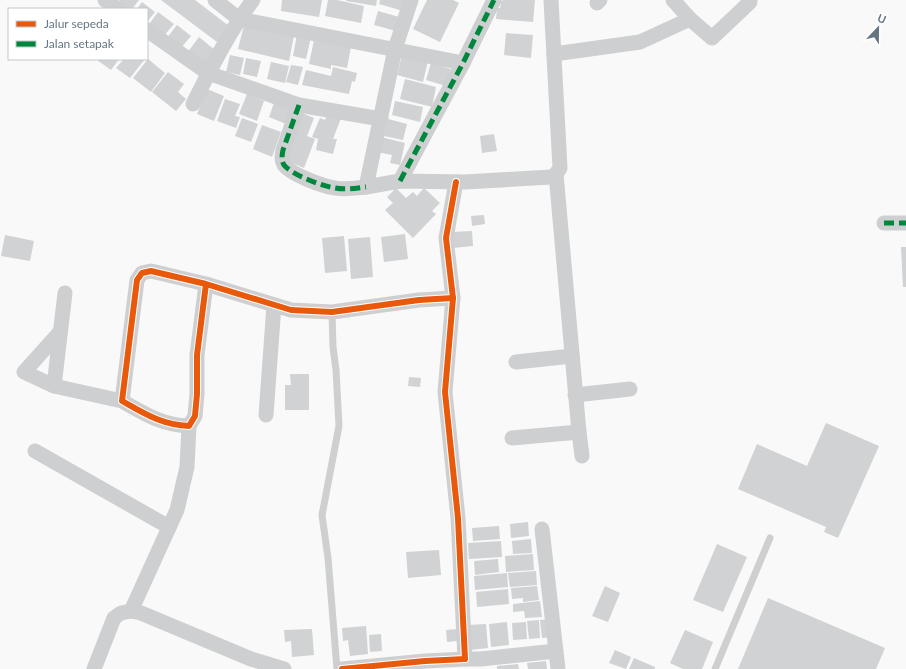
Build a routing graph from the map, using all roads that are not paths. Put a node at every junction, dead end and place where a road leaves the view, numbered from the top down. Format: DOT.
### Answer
graph roads {
  1 [pos="105,0"];
  2 [pos="215,0"];
  3 [pos="253,0"];
  4 [pos="410,0"];
  5 [pos="494,0"];
  6 [pos="551,0"];
  7 [pos="675,1"];
  8 [pos="750,2"];
  9 [pos="117,8"];
  10 [pos="239,19"];
  11 [pos="690,19"];
  12 [pos="148,31"];
  13 [pos="395,49"];
  14 [pos="554,54"];
  15 [pos="463,63"];
  16 [pos="208,73"];
  17 [pos="193,104"];
  18 [pos="299,105"];
  19 [pos="381,119"];
  20 [pos="556,174"];
  21 [pos="400,181"];
  22 [pos="456,182"];
  23 [pos="366,187"];
  24 [pos="884,223"];
  25 [pos="906,223"];
  26 [pos="206,284"];
  27 [pos="66,293"];
  28 [pos="454,298"];
  29 [pos="274,305"];
  30 [pos="332,312"];
  31 [pos="60,332"];
  32 [pos="572,356"];
  33 [pos="516,362"];
  34 [pos="54,386"];
  35 [pos="630,389"];
  36 [pos="575,395"];
  37 [pos="122,401"];
  38 [pos="266,415"];
  39 [pos="189,426"];
  40 [pos="579,432"];
  41 [pos="512,438"];
  42 [pos="35,451"];
  43 [pos="582,456"];
  44 [pos="169,527"];
  45 [pos="542,529"];
  46 [pos="770,538"];
  47 [pos="131,611"];
  48 [pos="556,651"];
  49 [pos="465,659"];
  50 [pos="482,664"];
  51 [pos="94,669"];
  52 [pos="284,669"];
  53 [pos="337,669"];
  54 [pos="342,669"];
  55 [pos="558,669"];
  56 [pos="715,669"];
  1 -- 9 [label="street"];
  2 -- 10 [label="street"];
  3 -- 10 [label="street"];
  4 -- 13 [label="street"];
  5 -- 15 [label="street"];
  6 -- 14 [label="street"];
  7 -- 11 [label="street"];
  8 -- 11 [label="street"];
  10 -- 13 [label="street"];
  10 -- 16 [label="street"];
  11 -- 14 [label="street"];
  12 -- 16 [label="street"];
  13 -- 15 [label="street"];
  13 -- 19 [label="street"];
  14 -- 20 [label="street"];
  15 -- 21 [label="street"];
  16 -- 17 [label="street"];
  16 -- 18 [label="street"];
  18 -- 19 [label="street"];
  18 -- 23 [label="street"];
  19 -- 23 [label="street"];
  20 -- 22 [label="street"];
  20 -- 32 [label="street"];
  21 -- 22 [label="street"];
  21 -- 23 [label="street"];
  22 -- 28 [label="street"];
  24 -- 25 [label="street"];
  26 -- 29 [label="street"];
  26 -- 37 [label="street"];
  26 -- 39 [label="street"];
  27 -- 31 [label="street"];
  28 -- 30 [label="street"];
  28 -- 49 [label="street"];
  29 -- 30 [label="street"];
  29 -- 38 [label="street"];
  30 -- 53 [label="lane"];
  31 -- 34 [label="street"];
  31 -- 34 [label="street"];
  32 -- 33 [label="street"];
  32 -- 36 [label="street"];
  34 -- 37 [label="street"];
  35 -- 36 [label="street"];
  36 -- 40 [label="street"];
  37 -- 39 [label="street"];
  39 -- 44 [label="street"];
  40 -- 41 [label="street"];
  40 -- 43 [label="street"];
  42 -- 44 [label="street"];
  44 -- 47 [label="street"];
  45 -- 48 [label="street"];
  46 -- 56 [label="lane"];
  47 -- 51 [label="street"];
  47 -- 52 [label="street"];
  48 -- 50 [label="street"];
  48 -- 55 [label="street"];
  49 -- 50 [label="street"];
  49 -- 54 [label="street"];
}
